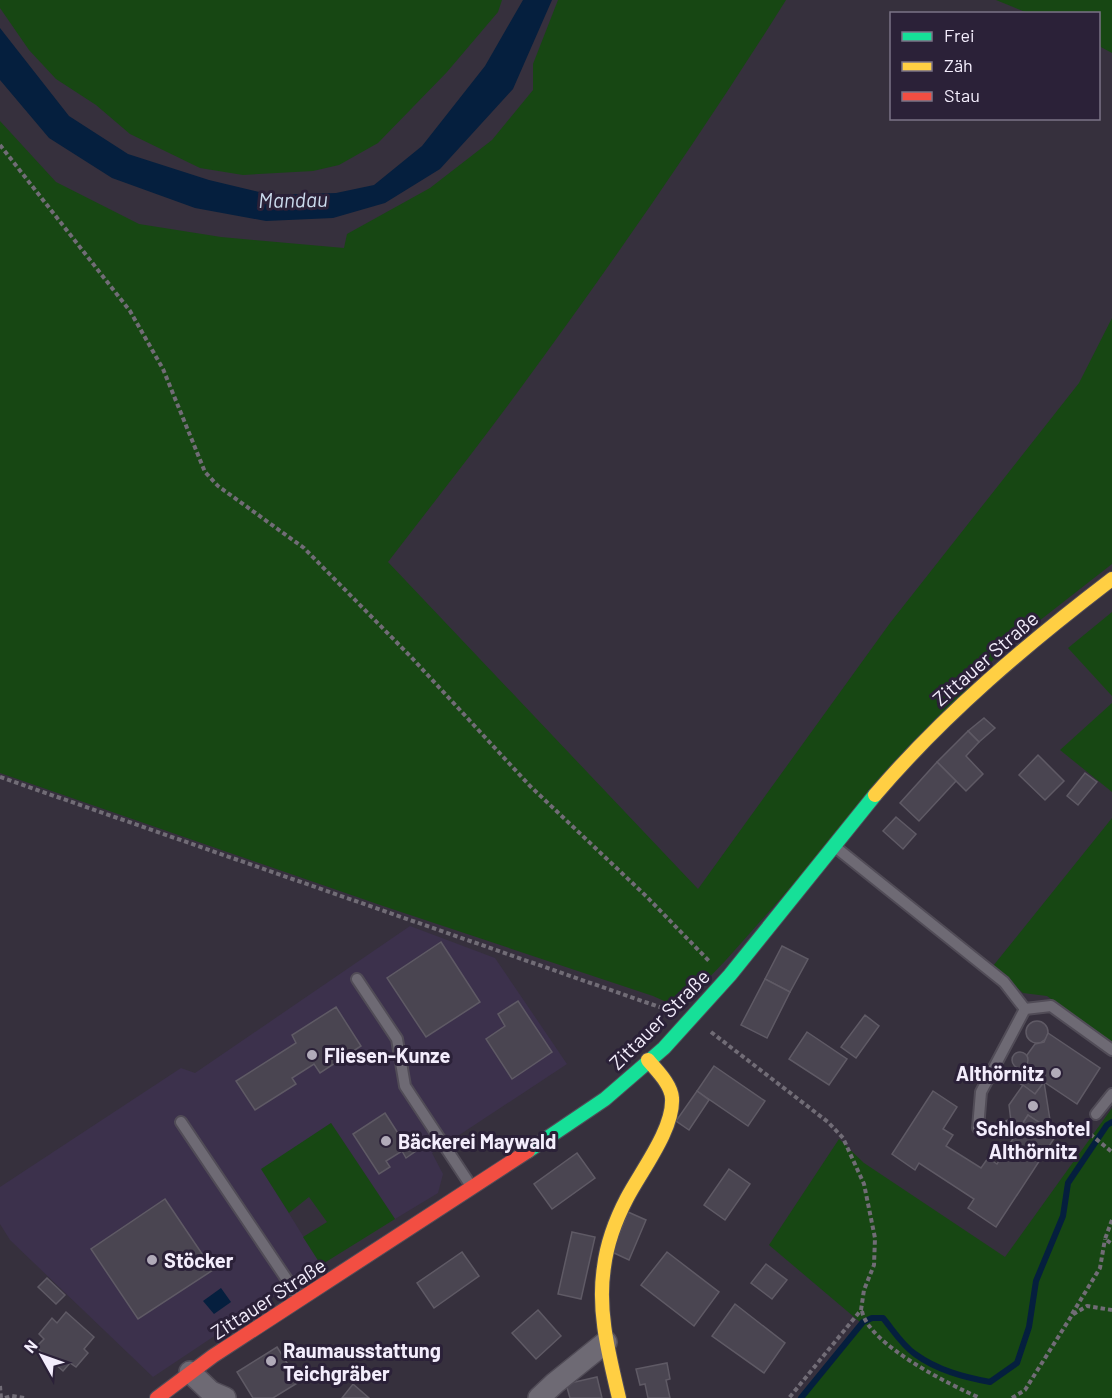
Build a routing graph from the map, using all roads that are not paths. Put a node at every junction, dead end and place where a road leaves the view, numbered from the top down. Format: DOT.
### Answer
graph roads {
  1 [pos="1112,579"];
  2 [pos="833,846"];
  3 [pos="357,979"];
  4 [pos="1024,1009"];
  5 [pos="1112,1050"];
  6 [pos="648,1060"];
  7 [pos="1112,1094"];
  8 [pos="1096,1114"];
  9 [pos="181,1122"];
  10 [pos="978,1128"];
  11 [pos="473,1189"];
  12 [pos="300,1299"];
  13 [pos="606,1342"];
  14 [pos="190,1372"];
  15 [pos="157,1398"];
  16 [pos="225,1398"];
  17 [pos="539,1398"];
  18 [pos="619,1398"];
  1 -- 2 [label="main road, Zittauer Straße"];
  2 -- 4 [label="lane"];
  2 -- 6 [label="main road, Zittauer Straße"];
  3 -- 11 [label="lane"];
  4 -- 5 [label="lane"];
  4 -- 10 [label="lane"];
  6 -- 11 [label="main road, Zittauer Straße"];
  6 -- 13 [label="main road"];
  7 -- 8 [label="lane"];
  9 -- 12 [label="lane"];
  11 -- 12 [label="main road, Zittauer Straße"];
  12 -- 14 [label="main road, Zittauer Straße"];
  13 -- 17 [label="street"];
  13 -- 18 [label="main road"];
  14 -- 15 [label="main road, Zittauer Straße"];
  14 -- 16 [label="street"];
}
